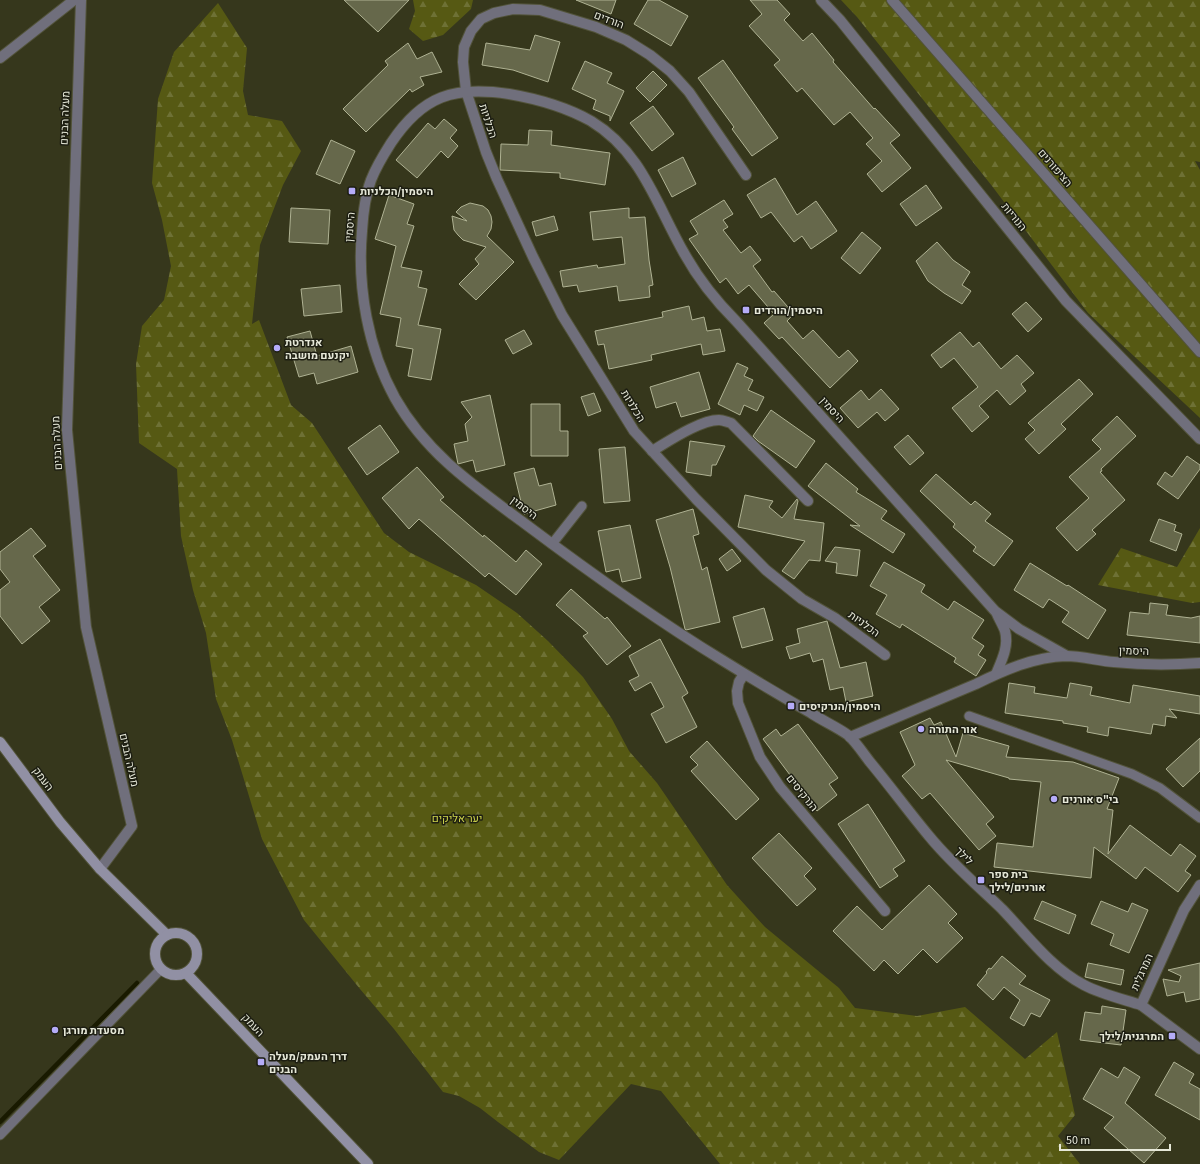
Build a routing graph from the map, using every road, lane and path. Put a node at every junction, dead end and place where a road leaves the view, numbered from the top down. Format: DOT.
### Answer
graph roads {
  1 [pos="74,0"];
  2 [pos="81,0"];
  3 [pos="821,0"];
  4 [pos="892,0"];
  5 [pos="0,58"];
  6 [pos="466,91"];
  7 [pos="746,176"];
  8 [pos="1200,352"];
  9 [pos="1200,439"];
  10 [pos="652,451"];
  11 [pos="808,501"];
  12 [pos="582,506"];
  13 [pos="552,544"];
  14 [pos="995,611"];
  15 [pos="885,655"];
  16 [pos="1067,656"];
  17 [pos="1200,663"];
  18 [pos="744,674"];
  19 [pos="996,674"];
  20 [pos="969,716"];
  21 [pos="850,737"];
  22 [pos="0,742"];
  23 [pos="1200,818"];
  24 [pos="100,869"];
  25 [pos="1200,885"];
  26 [pos="885,911"];
  27 [pos="167,935"];
  28 [pos="160,969"];
  29 [pos="186,973"];
  30 [pos="1141,1005"];
  31 [pos="1200,1049"];
  32 [pos="0,1136"];
  33 [pos="368,1164"];
  1 -- 5 [label="street"];
  2 -- 24 [label="street, מעלה הבנים"];
  3 -- 9 [label="street, הנוריות"];
  4 -- 8 [label="street, הציפורנים"];
  6 -- 7 [label="street, הורדים"];
  6 -- 10 [label="street, הכלניות"];
  6 -- 13 [label="street, היסמין"];
  6 -- 14 [label="street, היסמין"];
  10 -- 11 [label="street"];
  10 -- 15 [label="street, הכלניות"];
  12 -- 13 [label="lane"];
  13 -- 18 [label="street, היסמין"];
  14 -- 16 [label="street, היסמין"];
  14 -- 19 [label="street, היסמין"];
  16 -- 17 [label="street, היסמין"];
  16 -- 19 [label="street, היסמין"];
  18 -- 21 [label="street, היסמין"];
  18 -- 26 [label="street, הנרקיסים"];
  19 -- 21 [label="street, היסמין"];
  20 -- 23 [label="lane"];
  21 -- 30 [label="street, לילך"];
  22 -- 24 [label="street, העמק"];
  24 -- 27 [label="street, העמק"];
  25 -- 30 [label="street, המרגלית"];
  27 -- 28 [label="street"];
  27 -- 29 [label="street"];
  28 -- 29 [label="street"];
  28 -- 32 [label="lane"];
  29 -- 33 [label="street, העמק"];
  30 -- 31 [label="street, המרגלית"];
}
